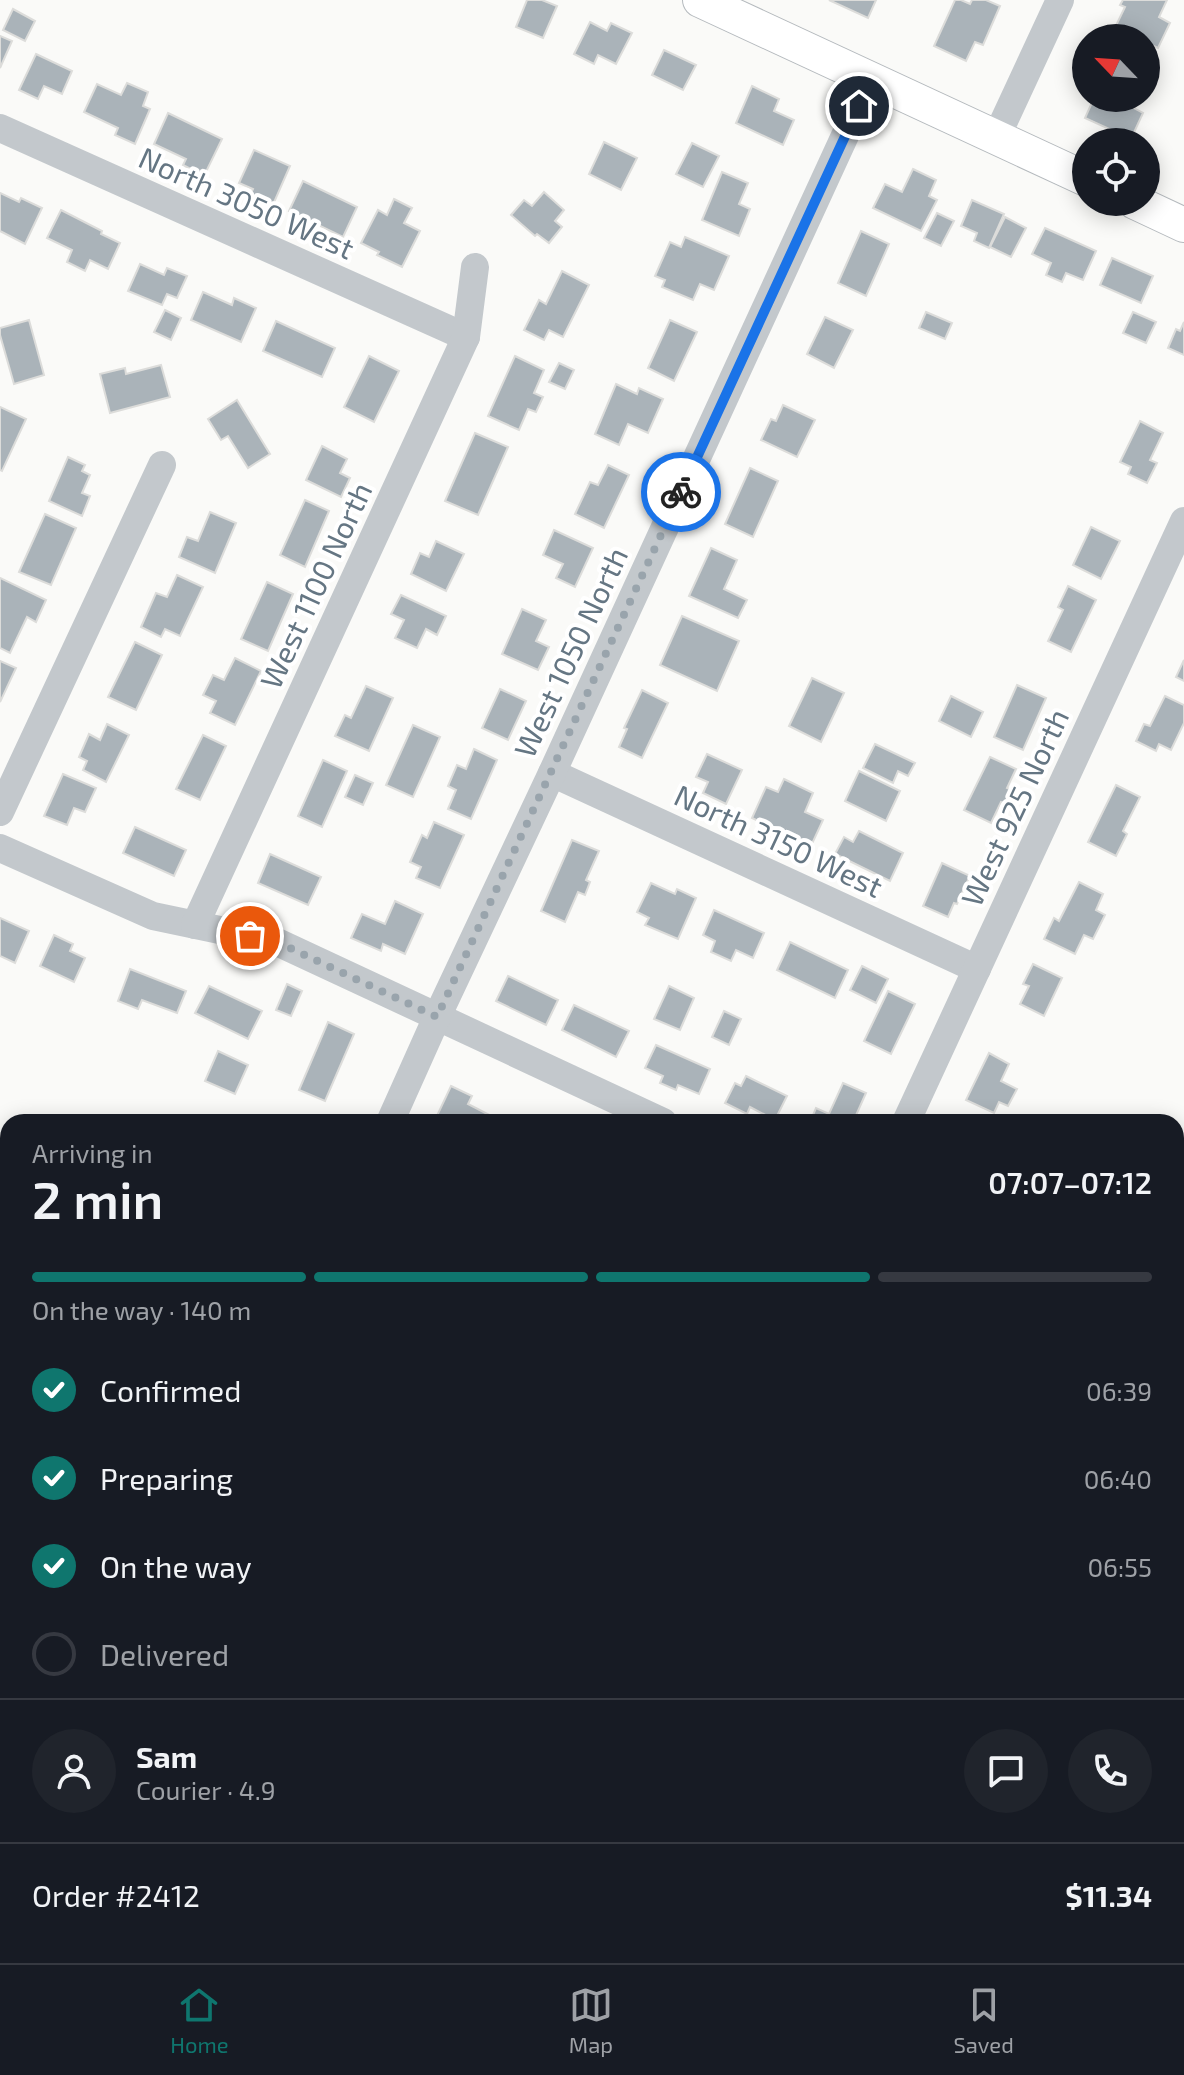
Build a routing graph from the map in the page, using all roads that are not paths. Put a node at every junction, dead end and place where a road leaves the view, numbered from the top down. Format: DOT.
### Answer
graph roads {
  1 [pos="700,0"];
  2 [pos="1060,0"];
  3 [pos="871,79"];
  4 [pos="0,128"];
  5 [pos="996,138"];
  6 [pos="1072,173"];
  7 [pos="1160,214"];
  8 [pos="1184,225"];
  9 [pos="475,267"];
  10 [pos="466,337"];
  11 [pos="162,465"];
  12 [pos="1184,521"];
  13 [pos="552,773"];
  14 [pos="0,812"];
  15 [pos="0,848"];
  16 [pos="195,925"];
  17 [pos="977,969"];
  18 [pos="437,1017"];
  19 [pos="394,1114"];
  20 [pos="646,1114"];
  21 [pos="910,1114"];
  1 -- 3 [label="main road"];
  2 -- 5 [label="street"];
  3 -- 5 [label="main road"];
  3 -- 13 [label="street, West 1050 North"];
  4 -- 10 [label="street, North 3050 West"];
  5 -- 6 [label="main road"];
  7 -- 8 [label="main road"];
  9 -- 10 [label="street, West 1100 North"];
  10 -- 16 [label="street, West 1100 North"];
  11 -- 14 [label="street"];
  12 -- 17 [label="street, West 925 North"];
  13 -- 17 [label="street, North 3150 West"];
  13 -- 18 [label="street, West 1050 North"];
  15 -- 16 [label="street"];
  16 -- 18 [label="street"];
  17 -- 21 [label="street, West 925 North"];
  18 -- 19 [label="street, West 1050 North"];
  18 -- 20 [label="street"];
}
